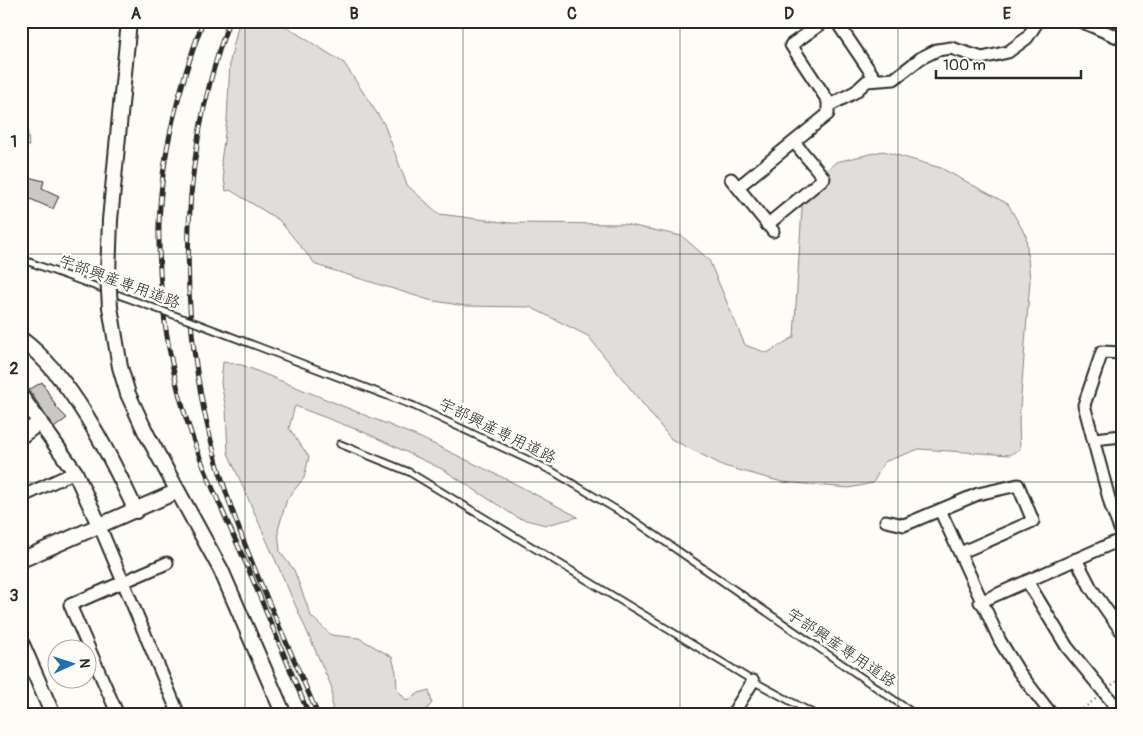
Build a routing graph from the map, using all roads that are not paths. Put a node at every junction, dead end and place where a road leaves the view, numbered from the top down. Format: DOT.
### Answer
graph roads {
  1 [pos="129,21"];
  2 [pos="825,21"];
  3 [pos="836,21"];
  4 [pos="1038,21"];
  5 [pos="1080,21"];
  6 [pos="1122,39"];
  7 [pos="876,80"];
  8 [pos="828,106"];
  9 [pos="794,142"];
  10 [pos="21,259"];
  11 [pos="21,339"];
  12 [pos="1122,353"];
  13 [pos="21,396"];
  14 [pos="40,422"];
  15 [pos="21,436"];
  16 [pos="1122,436"];
  17 [pos="1094,439"];
  18 [pos="340,444"];
  19 [pos="75,472"];
  20 [pos="178,491"];
  21 [pos="21,497"];
  22 [pos="940,510"];
  23 [pos="136,511"];
  24 [pos="886,521"];
  25 [pos="100,527"];
  26 [pos="1122,534"];
  27 [pos="1122,538"];
  28 [pos="960,553"];
  29 [pos="1076,559"];
  30 [pos="21,560"];
  31 [pos="167,563"];
  32 [pos="1027,581"];
  33 [pos="122,582"];
  34 [pos="980,602"];
  35 [pos="1122,632"];
  36 [pos="21,642"];
  37 [pos="753,682"];
  38 [pos="1122,714"];
  39 [pos="53,715"];
  40 [pos="118,715"];
  41 [pos="179,715"];
  42 [pos="284,715"];
  43 [pos="732,715"];
  44 [pos="816,715"];
  45 [pos="916,715"];
  46 [pos="1052,715"];
  1 -- 20 [label="street, bridge"];
  2 -- 8 [label="street"];
  3 -- 7 [label="street"];
  4 -- 7 [label="street"];
  5 -- 6 [label="street"];
  7 -- 8 [label="street"];
  8 -- 9 [label="street"];
  9 -- 9 [label="street"];
  10 -- 45 [label="lane, 宇部興産専用道路, bridge"];
  11 -- 23 [label="street"];
  12 -- 17 [label="street"];
  13 -- 14 [label="street"];
  14 -- 15 [label="street"];
  14 -- 19 [label="street"];
  16 -- 17 [label="street"];
  17 -- 26 [label="street"];
  18 -- 37 [label="lane"];
  19 -- 21 [label="street"];
  19 -- 25 [label="street"];
  20 -- 23 [label="street"];
  20 -- 42 [label="street"];
  22 -- 24 [label="street"];
  22 -- 28 [label="street"];
  22 -- 28 [label="street"];
  23 -- 25 [label="street"];
  25 -- 30 [label="street"];
  25 -- 33 [label="street"];
  27 -- 29 [label="street"];
  28 -- 34 [label="street"];
  29 -- 32 [label="street"];
  29 -- 35 [label="street"];
  31 -- 33 [label="street"];
  32 -- 34 [label="street"];
  32 -- 38 [label="street"];
  33 -- 40 [label="street"];
  33 -- 41 [label="street"];
  34 -- 46 [label="street"];
  36 -- 39 [label="street"];
  37 -- 43 [label="street"];
  37 -- 44 [label="lane"];
}
